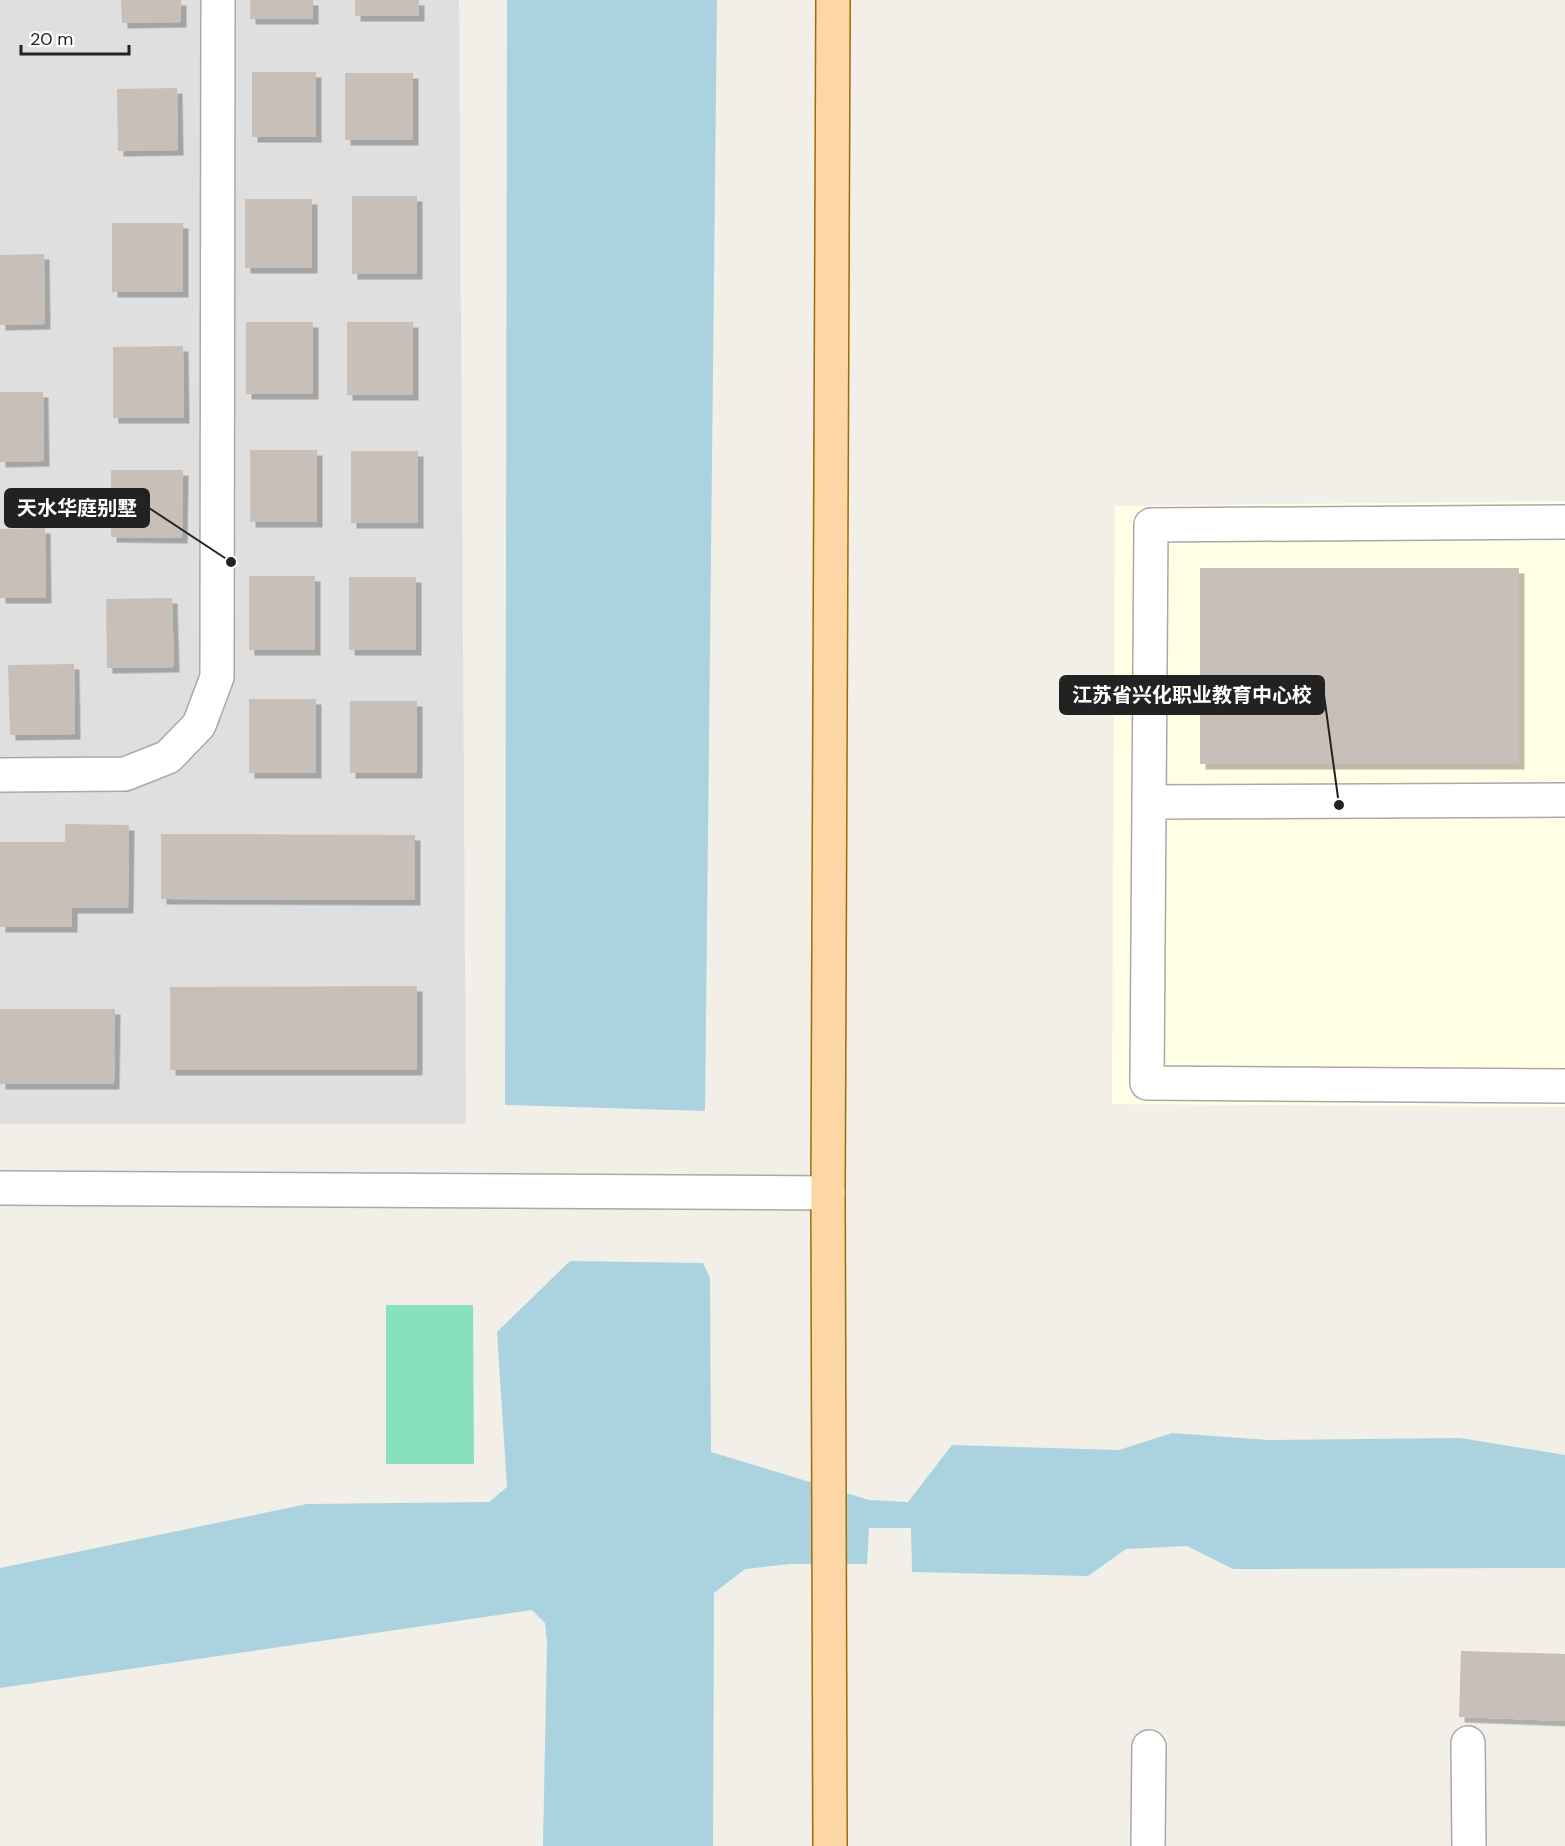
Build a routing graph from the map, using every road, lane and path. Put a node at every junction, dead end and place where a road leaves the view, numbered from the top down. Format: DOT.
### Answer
graph roads {
  1 [pos="218,0"];
  2 [pos="833,0"];
  3 [pos="1565,522"];
  4 [pos="0,776"];
  5 [pos="1565,800"];
  6 [pos="1149,802"];
  7 [pos="1565,1086"];
  8 [pos="0,1188"];
  9 [pos="828,1193"];
  10 [pos="1468,1743"];
  11 [pos="1149,1747"];
  12 [pos="830,1846"];
  13 [pos="1148,1846"];
  14 [pos="1469,1846"];
  1 -- 4 [label="street"];
  2 -- 9 [label="main road"];
  3 -- 6 [label="street"];
  5 -- 6 [label="street"];
  6 -- 7 [label="street"];
  8 -- 9 [label="street"];
  9 -- 12 [label="main road"];
  10 -- 14 [label="street"];
  11 -- 13 [label="street"];
}
